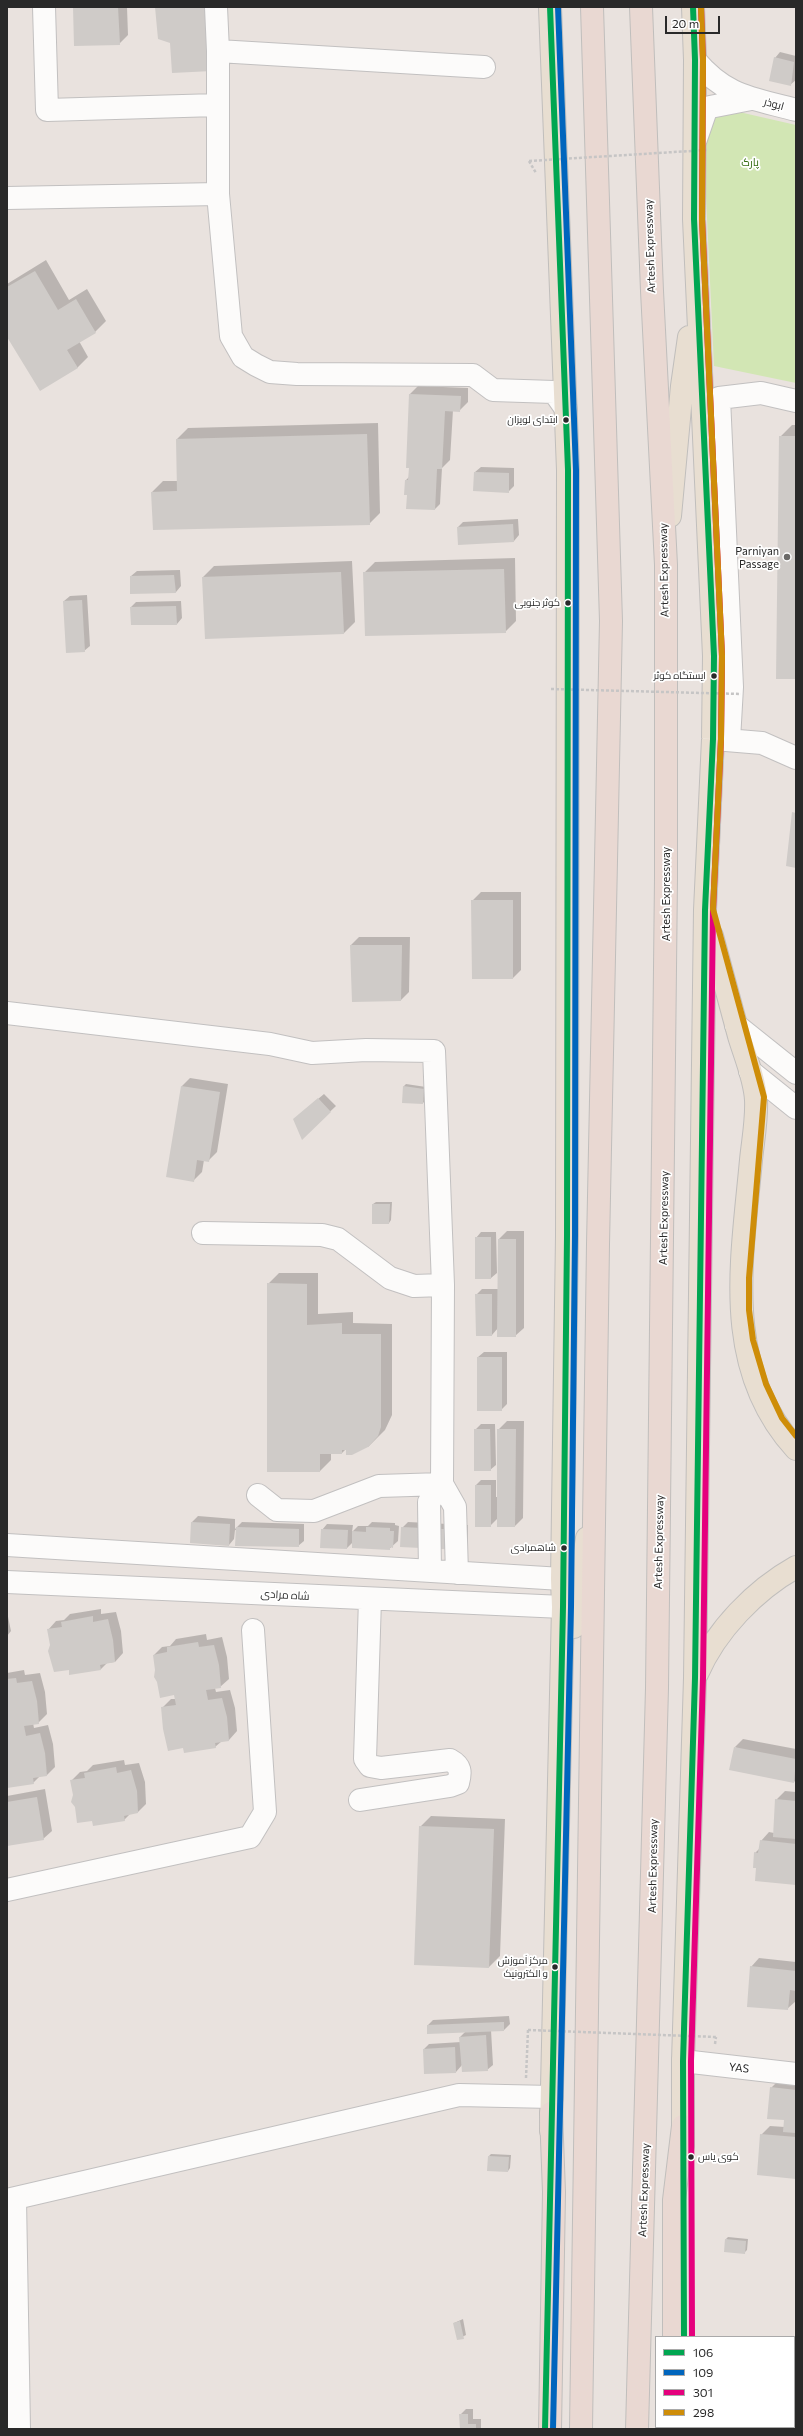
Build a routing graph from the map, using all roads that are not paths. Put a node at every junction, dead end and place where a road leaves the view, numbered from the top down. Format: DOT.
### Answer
graph roads {
  1 [pos="44,7"];
  2 [pos="216,7"];
  3 [pos="550,7"];
  4 [pos="592,7"];
  5 [pos="641,7"];
  6 [pos="693,7"];
  7 [pos="218,51"];
  8 [pos="695,60"];
  9 [pos="484,67"];
  10 [pos="753,99"];
  11 [pos="217,105"];
  12 [pos="796,110"];
  13 [pos="701,146"];
  14 [pos="218,194"];
  15 [pos="7,198"];
  16 [pos="694,219"];
  17 [pos="796,401"];
  18 [pos="566,409"];
  19 [pos="666,565"];
  20 [pos="721,740"];
  21 [pos="796,758"];
  22 [pos="705,910"];
  23 [pos="7,1013"];
  24 [pos="736,1025"];
  25 [pos="750,1071"];
  26 [pos="796,1073"];
  27 [pos="796,1078"];
  28 [pos="791,1104"];
  29 [pos="203,1233"];
  30 [pos="443,1285"];
  31 [pos="796,1449"];
  32 [pos="595,1480"];
  33 [pos="442,1484"];
  34 [pos="258,1495"];
  35 [pos="7,1545"];
  36 [pos="796,1566"];
  37 [pos="430,1571"];
  38 [pos="456,1573"];
  39 [pos="562,1579"];
  40 [pos="7,1582"];
  41 [pos="370,1599"];
  42 [pos="563,1607"];
  43 [pos="253,1630"];
  44 [pos="695,1678"];
  45 [pos="561,1720"];
  46 [pos="360,1800"];
  47 [pos="7,1890"];
  48 [pos="683,2061"];
  49 [pos="796,2074"];
  50 [pos="551,2105"];
  51 [pos="683,2126"];
  52 [pos="11,2200"];
  53 [pos="674,2336"];
  54 [pos="684,2336"];
  55 [pos="19,2429"];
  56 [pos="545,2429"];
  57 [pos="550,2429"];
  58 [pos="581,2429"];
  59 [pos="637,2429"];
  1 -- 11 [label="street"];
  2 -- 7 [label="street"];
  3 -- 18 [label="main road"];
  4 -- 32 [label="highway"];
  5 -- 19 [label="highway, Artesh Expressway"];
  6 -- 8 [label="main road"];
  7 -- 9 [label="street"];
  7 -- 11 [label="street"];
  8 -- 10 [label="street"];
  8 -- 13 [label="main road"];
  10 -- 12 [label="street, ابوذر"];
  10 -- 13 [label="street"];
  11 -- 14 [label="street"];
  13 -- 16 [label="main road"];
  14 -- 15 [label="street"];
  14 -- 18 [label="street"];
  16 -- 19 [label="main road"];
  16 -- 20 [label="main road"];
  17 -- 20 [label="street"];
  18 -- 39 [label="main road"];
  19 -- 59 [label="highway, Artesh Expressway"];
  20 -- 21 [label="street"];
  20 -- 22 [label="main road"];
  22 -- 24 [label="main road"];
  22 -- 44 [label="main road"];
  23 -- 30 [label="street"];
  24 -- 25 [label="main road"];
  24 -- 26 [label="street"];
  25 -- 28 [label="street"];
  25 -- 31 [label="main road"];
  27 -- 28 [label="street"];
  29 -- 30 [label="street"];
  30 -- 33 [label="street"];
  32 -- 45 [label="main road"];
  32 -- 58 [label="highway"];
  33 -- 34 [label="street"];
  33 -- 37 [label="street"];
  33 -- 38 [label="street"];
  35 -- 37 [label="street"];
  36 -- 44 [label="main road"];
  37 -- 38 [label="street"];
  38 -- 39 [label="street"];
  39 -- 42 [label="main road"];
  40 -- 41 [label="street, شاه مرادی"];
  41 -- 42 [label="street, شاه مرادی"];
  41 -- 46 [label="street"];
  42 -- 45 [label="main road"];
  43 -- 47 [label="street"];
  44 -- 48 [label="main road"];
  45 -- 50 [label="main road"];
  48 -- 49 [label="street, YAS"];
  48 -- 51 [label="main road"];
  50 -- 52 [label="street"];
  50 -- 56 [label="main road"];
  50 -- 57 [label="highway"];
  51 -- 53 [label="highway"];
  51 -- 54 [label="main road"];
  52 -- 55 [label="street"];
}
